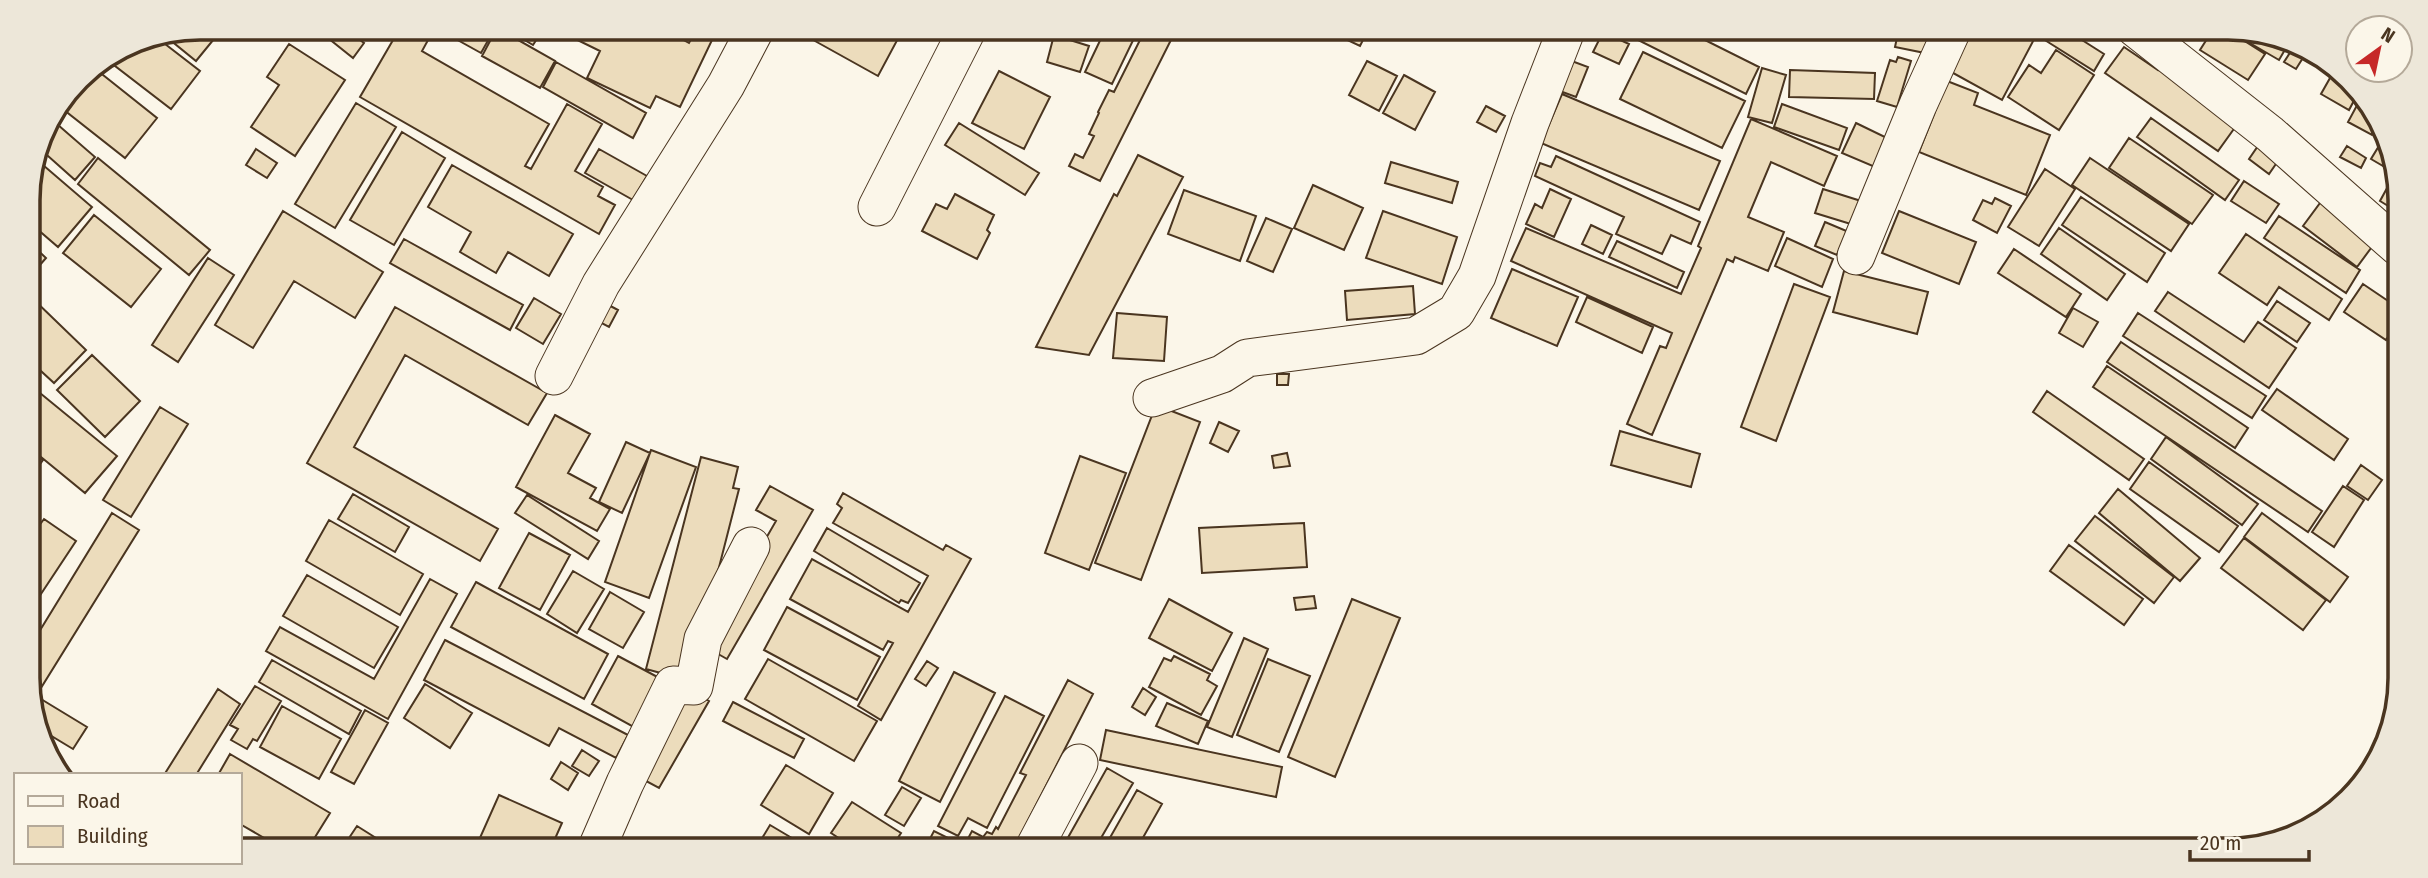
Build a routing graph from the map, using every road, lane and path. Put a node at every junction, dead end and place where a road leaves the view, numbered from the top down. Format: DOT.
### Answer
graph roads {
  1 [pos="1562,40"];
  2 [pos="1947,40"];
  3 [pos="2150,40"];
  4 [pos="749,41"];
  5 [pos="962,41"];
  6 [pos="877,207"];
  7 [pos="2388,238"];
  8 [pos="1856,256"];
  9 [pos="554,376"];
  10 [pos="1152,398"];
  11 [pos="751,546"];
  12 [pos="1079,763"];
  13 [pos="601,838"];
  14 [pos="1040,838"];
  1 -- 10 [label="street"];
  2 -- 8 [label="street"];
  3 -- 7 [label="street"];
  4 -- 9 [label="street"];
  5 -- 6 [label="street"];
  11 -- 13 [label="street"];
  12 -- 14 [label="street"];
}
